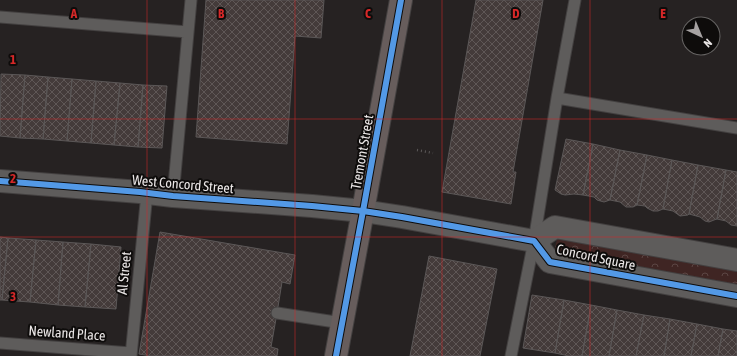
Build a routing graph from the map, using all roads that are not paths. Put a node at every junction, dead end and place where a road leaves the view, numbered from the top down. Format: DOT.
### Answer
graph roads {
  1 [pos="191,0"];
  2 [pos="401,0"];
  3 [pos="575,0"];
  4 [pos="0,17"];
  5 [pos="188,32"];
  6 [pos="557,98"];
  7 [pos="737,128"];
  8 [pos="0,181"];
  9 [pos="147,193"];
  10 [pos="174,196"];
  11 [pos="363,211"];
  12 [pos="534,241"];
  13 [pos="737,260"];
  14 [pos="737,296"];
  15 [pos="277,313"];
  16 [pos="342,323"];
  17 [pos="0,343"];
  18 [pos="131,354"];
  19 [pos="336,356"];
  20 [pos="511,356"];
  1 -- 5 [label="lane"];
  2 -- 11 [label="main road, Tremont Street"];
  3 -- 6 [label="lane"];
  4 -- 5 [label="lane"];
  5 -- 10 [label="lane"];
  6 -- 7 [label="lane"];
  6 -- 12 [label="lane"];
  8 -- 9 [label="street, West Concord Street"];
  9 -- 10 [label="street, West Concord Street"];
  9 -- 18 [label="lane, Al Street"];
  10 -- 11 [label="street, West Concord Street"];
  11 -- 12 [label="street"];
  11 -- 16 [label="main road, Tremont Street"];
  12 -- 13 [label="street, Concord Square"];
  12 -- 14 [label="street, Concord Square"];
  12 -- 20 [label="lane"];
  15 -- 16 [label="lane"];
  16 -- 19 [label="main road, Tremont Street"];
  17 -- 18 [label="lane, Newland Place"];
}
